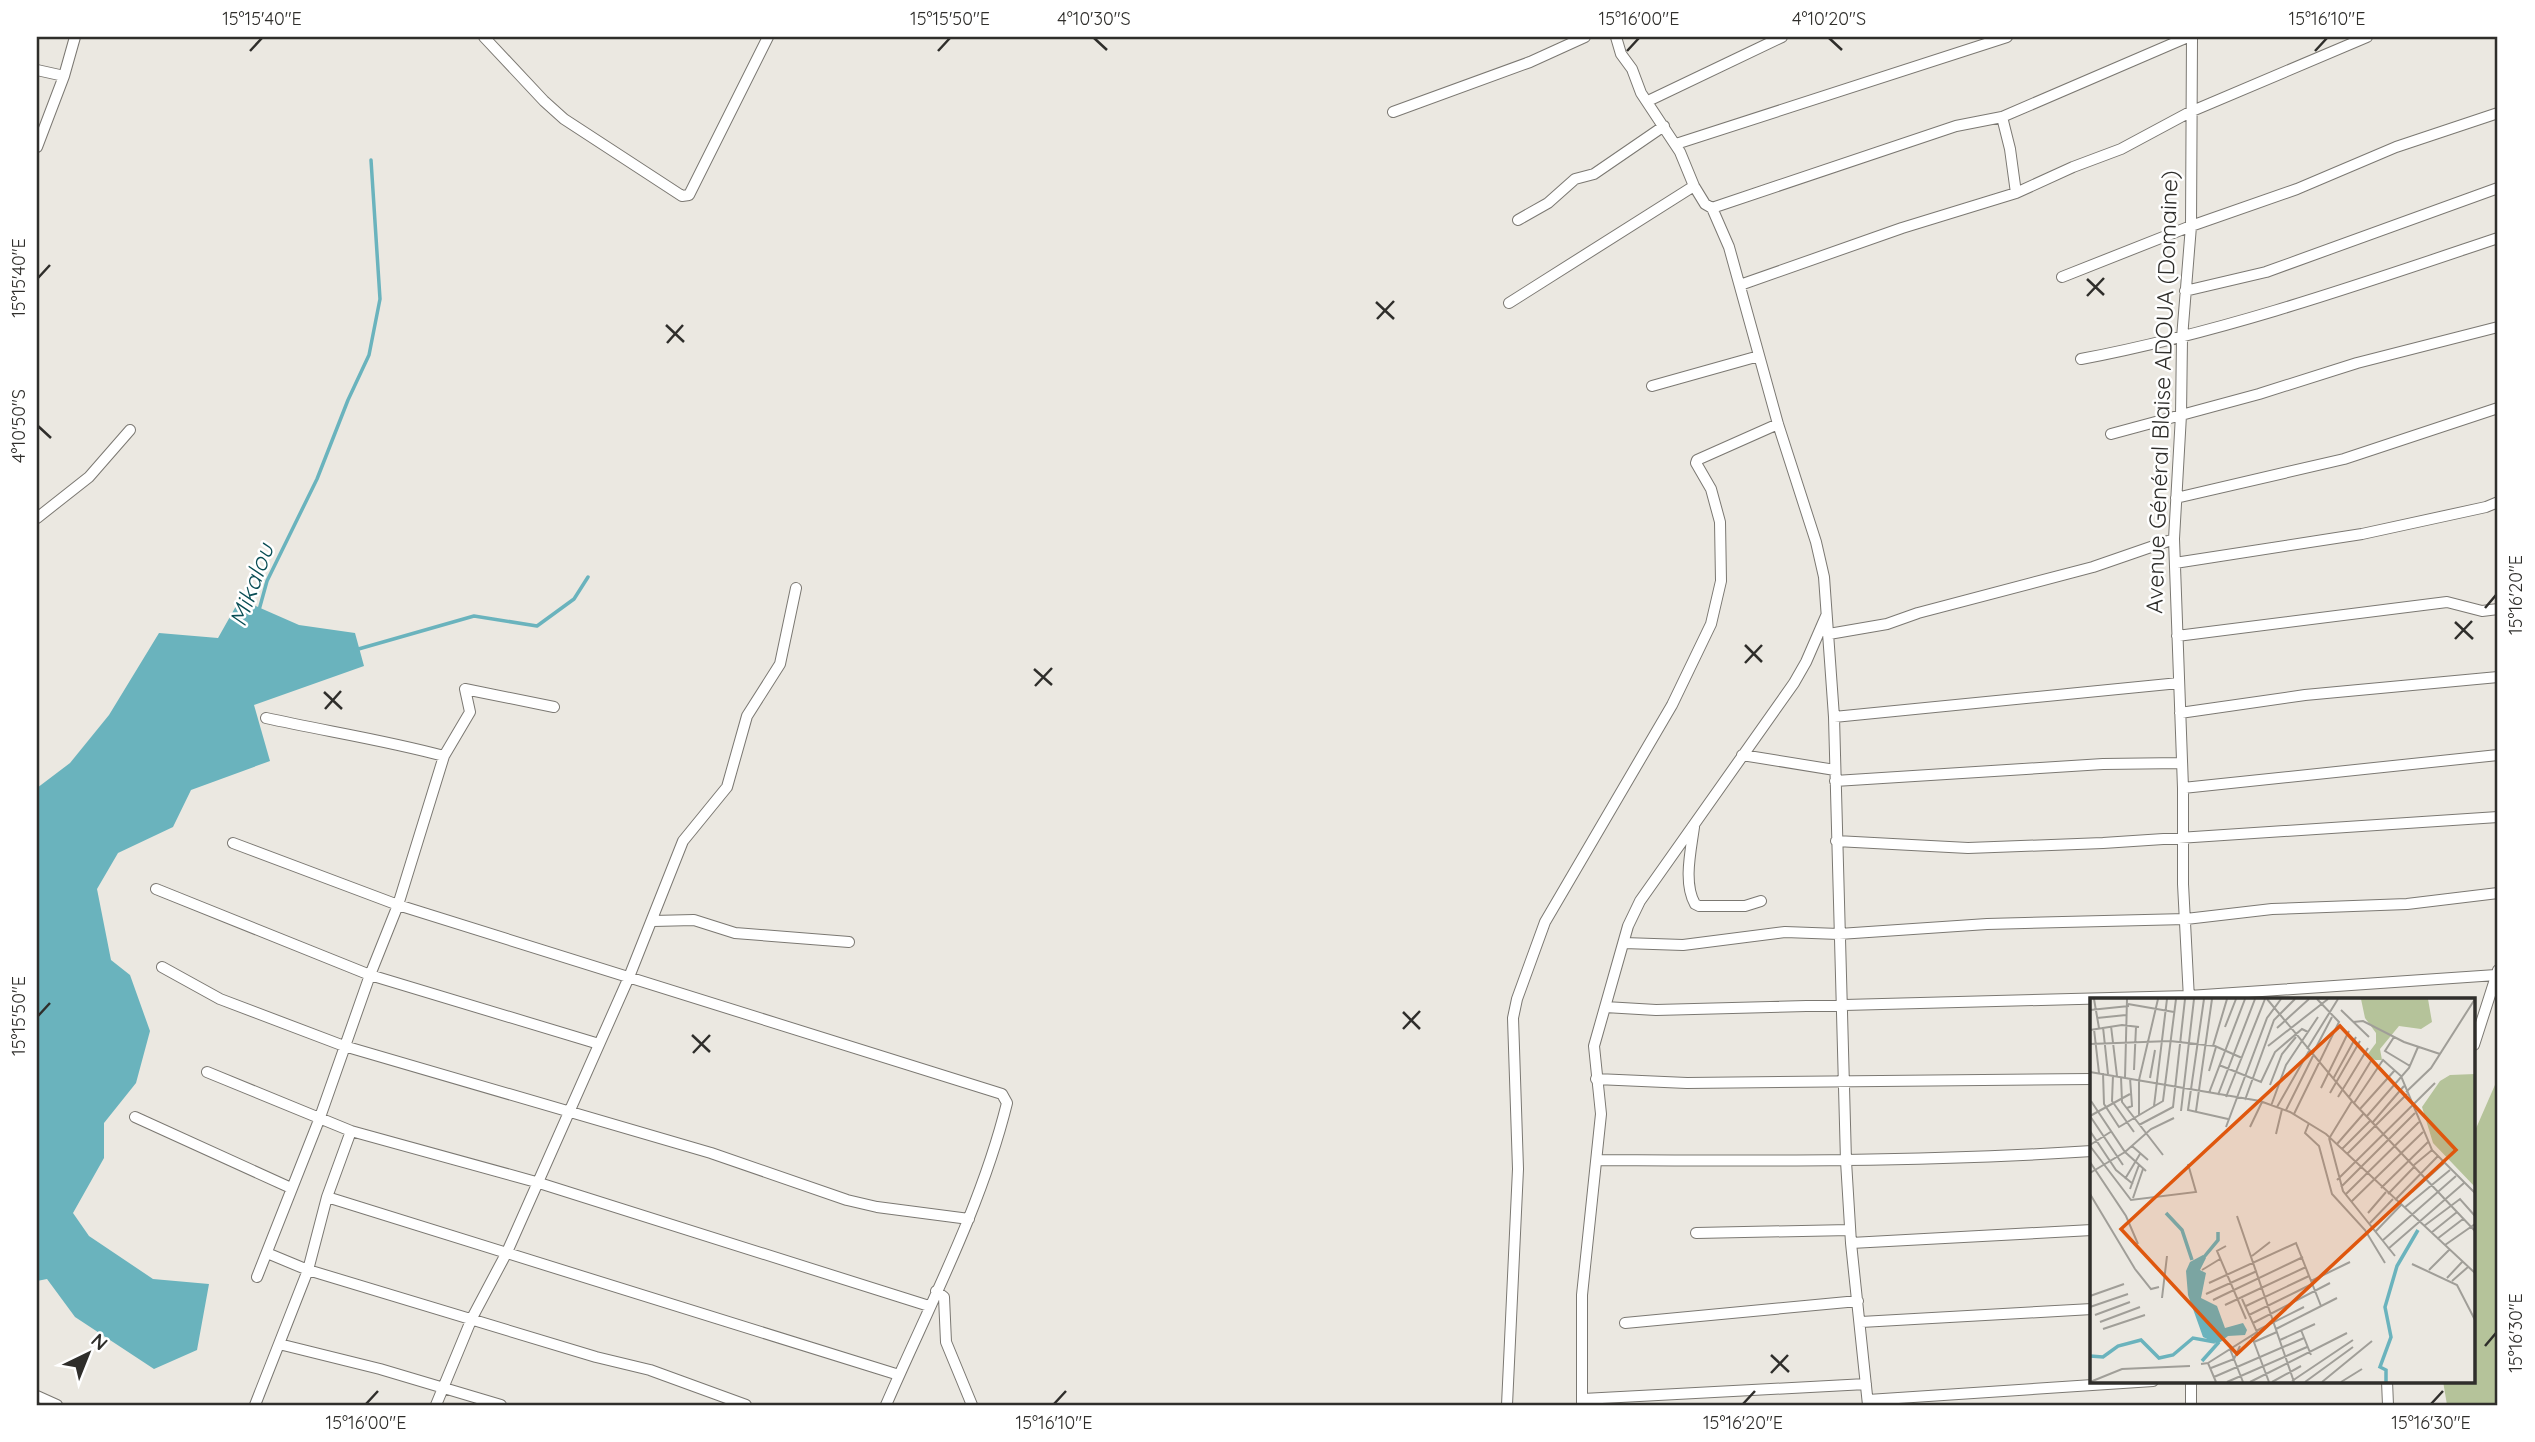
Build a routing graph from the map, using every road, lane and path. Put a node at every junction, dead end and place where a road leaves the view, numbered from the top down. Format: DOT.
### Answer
graph roads {
  1 [pos="75,37"];
  2 [pos="484,37"];
  3 [pos="768,37"];
  4 [pos="1585,37"];
  5 [pos="1616,37"];
  6 [pos="1782,37"];
  7 [pos="2007,37"];
  8 [pos="2190,37"];
  9 [pos="2367,37"];
  10 [pos="37,70"];
  11 [pos="64,76"];
  12 [pos="1648,102"];
  13 [pos="1393,112"];
  14 [pos="2190,112"];
  15 [pos="2498,113"];
  16 [pos="2002,117"];
  17 [pos="1664,126"];
  18 [pos="1676,144"];
  19 [pos="37,147"];
  20 [pos="1694,186"];
  21 [pos="2498,188"];
  22 [pos="2016,193"];
  23 [pos="1712,208"];
  24 [pos="1518,220"];
  25 [pos="2191,226"];
  26 [pos="2498,238"];
  27 [pos="2062,277"];
  28 [pos="1740,285"];
  29 [pos="2185,291"];
  30 [pos="1509,303"];
  31 [pos="2498,327"];
  32 [pos="2182,338"];
  33 [pos="1759,356"];
  34 [pos="2081,359"];
  35 [pos="1652,386"];
  36 [pos="2498,408"];
  37 [pos="2181,415"];
  38 [pos="1778,424"];
  39 [pos="130,430"];
  40 [pos="2111,434"];
  41 [pos="2176,498"];
  42 [pos="2498,502"];
  43 [pos="37,519"];
  44 [pos="2174,539"];
  45 [pos="2175,563"];
  46 [pos="796,588"];
  47 [pos="2498,609"];
  48 [pos="1827,612"];
  49 [pos="1829,634"];
  50 [pos="2177,636"];
  51 [pos="2498,677"];
  52 [pos="2179,683"];
  53 [pos="554,707"];
  54 [pos="2180,713"];
  55 [pos="1833,716"];
  56 [pos="266,718"];
  57 [pos="1742,755"];
  58 [pos="2498,755"];
  59 [pos="444,756"];
  60 [pos="2182,763"];
  61 [pos="1835,775"];
  62 [pos="2183,788"];
  63 [pos="2498,817"];
  64 [pos="1694,825"];
  65 [pos="2184,836"];
  66 [pos="1836,841"];
  67 [pos="233,843"];
  68 [pos="156,890"];
  69 [pos="2498,893"];
  70 [pos="1761,901"];
  71 [pos="398,905"];
  72 [pos="2186,919"];
  73 [pos="653,921"];
  74 [pos="1839,934"];
  75 [pos="849,942"];
  76 [pos="1624,943"];
  77 [pos="162,967"];
  78 [pos="2497,972"];
  79 [pos="370,975"];
  80 [pos="629,977"];
  81 [pos="2189,998"];
  82 [pos="2090,1000"];
  83 [pos="1841,1006"];
  84 [pos="1605,1007"];
  85 [pos="2476,1039"];
  86 [pos="599,1044"];
  87 [pos="344,1046"];
  88 [pos="206,1072"];
  89 [pos="1596,1079"];
  90 [pos="2090,1079"];
  91 [pos="1843,1081"];
  92 [pos="568,1111"];
  93 [pos="135,1117"];
  94 [pos="319,1120"];
  95 [pos="351,1131"];
  96 [pos="2090,1151"];
  97 [pos="1597,1160"];
  98 [pos="1846,1161"];
  99 [pos="537,1182"];
  100 [pos="291,1188"];
  101 [pos="327,1197"];
  102 [pos="969,1219"];
  103 [pos="1850,1230"];
  104 [pos="2090,1230"];
  105 [pos="1696,1233"];
  106 [pos="1851,1243"];
  107 [pos="507,1252"];
  108 [pos="267,1253"];
  109 [pos="308,1270"];
  110 [pos="257,1277"];
  111 [pos="936,1291"];
  112 [pos="1858,1301"];
  113 [pos="929,1306"];
  114 [pos="2090,1309"];
  115 [pos="472,1318"];
  116 [pos="1861,1322"];
  117 [pos="1625,1323"];
  118 [pos="279,1345"];
  119 [pos="899,1375"];
  120 [pos="2140,1382"];
  121 [pos="2191,1382"];
  122 [pos="2387,1382"];
  123 [pos="1866,1384"];
  124 [pos="443,1388"];
  125 [pos="37,1396"];
  126 [pos="1582,1402"];
  127 [pos="1868,1403"];
  128 [pos="57,1405"];
  129 [pos="255,1405"];
  130 [pos="436,1405"];
  131 [pos="501,1405"];
  132 [pos="746,1405"];
  133 [pos="886,1405"];
  134 [pos="972,1405"];
  135 [pos="1507,1405"];
  136 [pos="2190,1405"];
  137 [pos="2388,1405"];
  1 -- 11 [label="street"];
  2 -- 3 [label="street"];
  4 -- 13 [label="street"];
  5 -- 12 [label="street"];
  6 -- 12 [label="street"];
  7 -- 18 [label="street"];
  8 -- 14 [label="street, Avenue Général Blaise ADOUA (Domaine)"];
  8 -- 16 [label="street"];
  9 -- 14 [label="street"];
  10 -- 11 [label="street"];
  11 -- 19 [label="street"];
  12 -- 17 [label="street"];
  14 -- 22 [label="street"];
  14 -- 25 [label="street, Avenue Général Blaise ADOUA (Domaine)"];
  15 -- 25 [label="street"];
  16 -- 22 [label="street"];
  16 -- 23 [label="street"];
  17 -- 18 [label="street"];
  17 -- 24 [label="street"];
  18 -- 20 [label="street"];
  20 -- 23 [label="street"];
  20 -- 30 [label="street"];
  21 -- 29 [label="street"];
  22 -- 28 [label="street"];
  23 -- 28 [label="street"];
  25 -- 27 [label="street"];
  25 -- 29 [label="street, Avenue Général Blaise ADOUA (Domaine)"];
  26 -- 32 [label="street"];
  28 -- 33 [label="street"];
  29 -- 32 [label="street, Avenue Général Blaise ADOUA (Domaine)"];
  31 -- 37 [label="street"];
  32 -- 34 [label="street"];
  32 -- 37 [label="street, Avenue Général Blaise ADOUA (Domaine)"];
  33 -- 35 [label="street"];
  33 -- 38 [label="street"];
  36 -- 41 [label="street"];
  37 -- 40 [label="street"];
  37 -- 41 [label="street, Avenue Général Blaise ADOUA (Domaine)"];
  38 -- 48 [label="street"];
  38 -- 135 [label="street"];
  39 -- 43 [label="street"];
  41 -- 44 [label="street, Avenue Général Blaise ADOUA (Domaine)"];
  42 -- 45 [label="street"];
  44 -- 45 [label="street, Avenue Général Blaise ADOUA (Domaine)"];
  44 -- 49 [label="street"];
  45 -- 50 [label="street, Avenue Général Blaise ADOUA (Domaine)"];
  46 -- 73 [label="street"];
  47 -- 50 [label="street"];
  48 -- 49 [label="street"];
  48 -- 57 [label="street"];
  49 -- 55 [label="street"];
  50 -- 52 [label="street, Avenue Général Blaise ADOUA (Domaine)"];
  51 -- 54 [label="street"];
  52 -- 54 [label="street, Avenue Général Blaise ADOUA (Domaine)"];
  52 -- 55 [label="street"];
  53 -- 59 [label="street"];
  54 -- 60 [label="street, Avenue Général Blaise ADOUA (Domaine)"];
  55 -- 61 [label="street"];
  56 -- 59 [label="street"];
  57 -- 61 [label="street"];
  57 -- 64 [label="street"];
  58 -- 62 [label="street"];
  59 -- 71 [label="street"];
  60 -- 61 [label="street"];
  60 -- 62 [label="street, Avenue Général Blaise ADOUA (Domaine)"];
  61 -- 66 [label="street"];
  62 -- 65 [label="street, Avenue Général Blaise ADOUA (Domaine)"];
  63 -- 65 [label="street"];
  64 -- 70 [label="street"];
  64 -- 76 [label="street"];
  65 -- 66 [label="street"];
  65 -- 72 [label="street, Avenue Général Blaise ADOUA (Domaine)"];
  66 -- 74 [label="street"];
  67 -- 71 [label="street"];
  68 -- 79 [label="street"];
  69 -- 72 [label="street"];
  71 -- 79 [label="street"];
  71 -- 80 [label="street"];
  72 -- 74 [label="street"];
  72 -- 81 [label="street, Avenue Général Blaise ADOUA (Domaine)"];
  73 -- 75 [label="street"];
  73 -- 80 [label="street"];
  74 -- 76 [label="street"];
  74 -- 83 [label="street"];
  76 -- 84 [label="street"];
  77 -- 87 [label="street"];
  78 -- 81 [label="street"];
  78 -- 85 [label="street"];
  79 -- 86 [label="street"];
  79 -- 87 [label="street"];
  80 -- 86 [label="street"];
  80 -- 102 [label="street"];
  82 -- 83 [label="street"];
  83 -- 84 [label="street"];
  83 -- 91 [label="street"];
  84 -- 89 [label="street"];
  86 -- 92 [label="street"];
  87 -- 92 [label="street"];
  87 -- 94 [label="street"];
  88 -- 94 [label="street"];
  89 -- 91 [label="street"];
  89 -- 97 [label="street"];
  90 -- 91 [label="street"];
  91 -- 98 [label="street"];
  92 -- 99 [label="street"];
  92 -- 102 [label="street"];
  93 -- 100 [label="street"];
  94 -- 95 [label="street"];
  94 -- 100 [label="street"];
  95 -- 99 [label="street"];
  95 -- 101 [label="street"];
  96 -- 98 [label="street"];
  97 -- 98 [label="street"];
  97 -- 126 [label="street"];
  98 -- 103 [label="street"];
  99 -- 107 [label="street"];
  99 -- 113 [label="street"];
  100 -- 108 [label="street"];
  101 -- 107 [label="street"];
  101 -- 109 [label="street"];
  102 -- 111 [label="street"];
  103 -- 105 [label="street"];
  103 -- 106 [label="street"];
  104 -- 106 [label="street"];
  106 -- 112 [label="street"];
  107 -- 115 [label="street"];
  107 -- 119 [label="street"];
  108 -- 109 [label="street"];
  108 -- 110 [label="street"];
  109 -- 115 [label="street"];
  109 -- 118 [label="street"];
  111 -- 113 [label="street"];
  111 -- 134 [label="street"];
  112 -- 116 [label="street"];
  112 -- 117 [label="street"];
  113 -- 119 [label="street"];
  114 -- 116 [label="street"];
  115 -- 124 [label="street"];
  115 -- 132 [label="street"];
  116 -- 123 [label="street"];
  118 -- 124 [label="street"];
  118 -- 129 [label="street"];
  119 -- 133 [label="street"];
  120 -- 127 [label="street"];
  121 -- 136 [label="street"];
  122 -- 137 [label="street"];
  123 -- 126 [label="street"];
  123 -- 127 [label="street"];
  124 -- 130 [label="street"];
  124 -- 131 [label="street"];
  125 -- 128 [label="street"];
}
